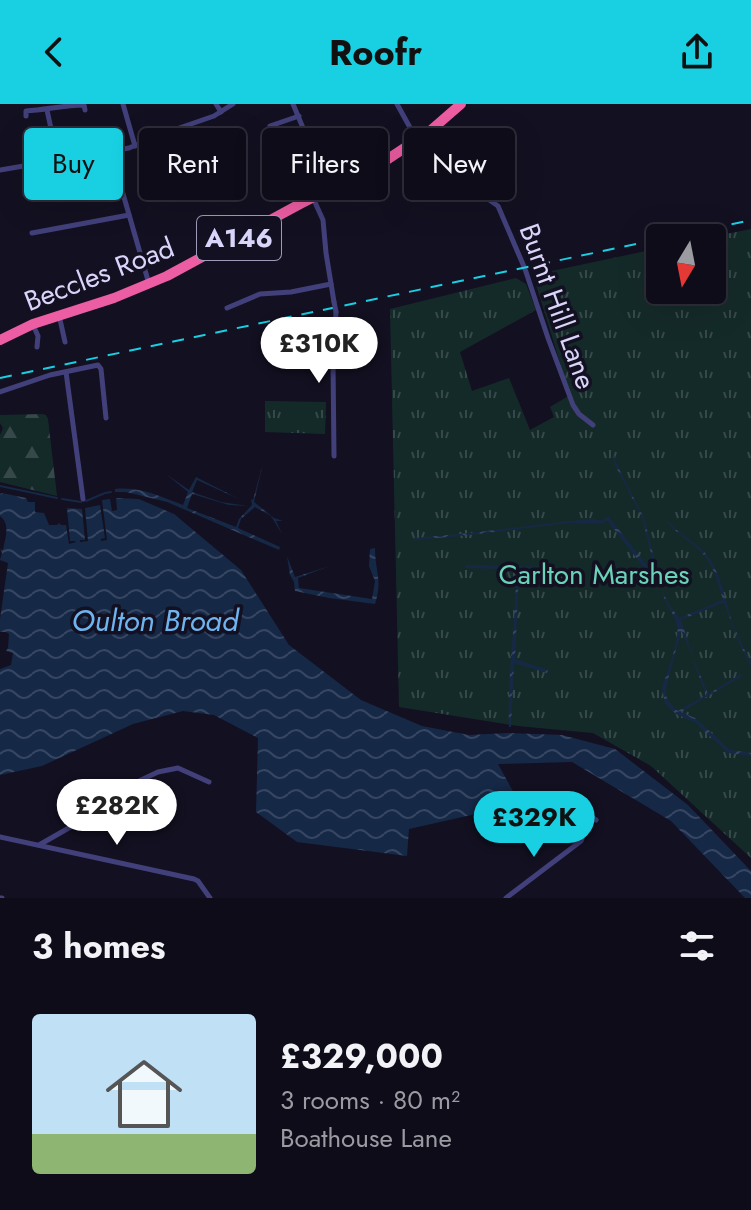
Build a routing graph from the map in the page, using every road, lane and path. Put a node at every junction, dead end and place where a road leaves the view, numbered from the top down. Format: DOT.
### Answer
graph roads {
  1 [pos="123,104"];
  2 [pos="216,104"];
  3 [pos="233,104"];
  4 [pos="293,104"];
  5 [pos="399,105"];
  6 [pos="85,106"];
  7 [pos="454,107"];
  8 [pos="47,110"];
  9 [pos="25,111"];
  10 [pos="221,112"];
  11 [pos="299,116"];
  12 [pos="270,127"];
  13 [pos="51,128"];
  14 [pos="178,128"];
  15 [pos="304,128"];
  16 [pos="412,128"];
  17 [pos="426,128"];
  18 [pos="139,144"];
  19 [pos="404,145"];
  20 [pos="135,146"];
  21 [pos="123,149"];
  22 [pos="388,159"];
  23 [pos="24,166"];
  24 [pos="0,170"];
  25 [pos="123,194"];
  26 [pos="307,200"];
  27 [pos="313,200"];
  28 [pos="489,200"];
  29 [pos="129,215"];
  30 [pos="32,233"];
  31 [pos="149,284"];
  32 [pos="331,284"];
  33 [pos="227,308"];
  34 [pos="59,315"];
  35 [pos="33,324"];
  36 [pos="0,340"];
  37 [pos="65,342"];
  38 [pos="37,347"];
  39 [pos="66,372"];
  40 [pos="0,392"];
  41 [pos="106,418"];
  42 [pos="593,425"];
  43 [pos="334,456"];
  44 [pos="83,499"];
  45 [pos="209,782"];
  46 [pos="591,817"];
  47 [pos="0,837"];
  48 [pos="39,845"];
  49 [pos="210,898"];
  50 [pos="506,898"];
  1 -- 20 [label="street"];
  2 -- 10 [label="street"];
  3 -- 10 [label="street"];
  4 -- 11 [label="street"];
  5 -- 16 [label="street, Burnt Hill Lane"];
  6 -- 8 [label="street"];
  7 -- 17 [label="highway, Beccles Road / A146"];
  8 -- 9 [label="street"];
  8 -- 13 [label="street"];
  10 -- 14 [label="street"];
  11 -- 12 [label="street"];
  11 -- 15 [label="street"];
  18 -- 20 [label="street"];
  19 -- 22 [label="highway, Beccles Road / A146"];
  20 -- 21 [label="street"];
  23 -- 24 [label="street"];
  25 -- 29 [label="street"];
  26 -- 31 [label="highway, Beccles Road / A146"];
  27 -- 32 [label="street"];
  28 -- 42 [label="street, Burnt Hill Lane"];
  29 -- 30 [label="street"];
  29 -- 31 [label="street"];
  31 -- 34 [label="highway, Beccles Road / A146"];
  32 -- 33 [label="street"];
  32 -- 43 [label="street, bridge"];
  34 -- 35 [label="highway, Beccles Road / A146"];
  34 -- 37 [label="street"];
  35 -- 36 [label="highway, Beccles Road / A146"];
  35 -- 38 [label="street"];
  39 -- 40 [label="street"];
  39 -- 41 [label="street"];
  39 -- 44 [label="street"];
  45 -- 48 [label="street"];
  46 -- 50 [label="street"];
  47 -- 48 [label="street"];
  48 -- 49 [label="street"];
}
